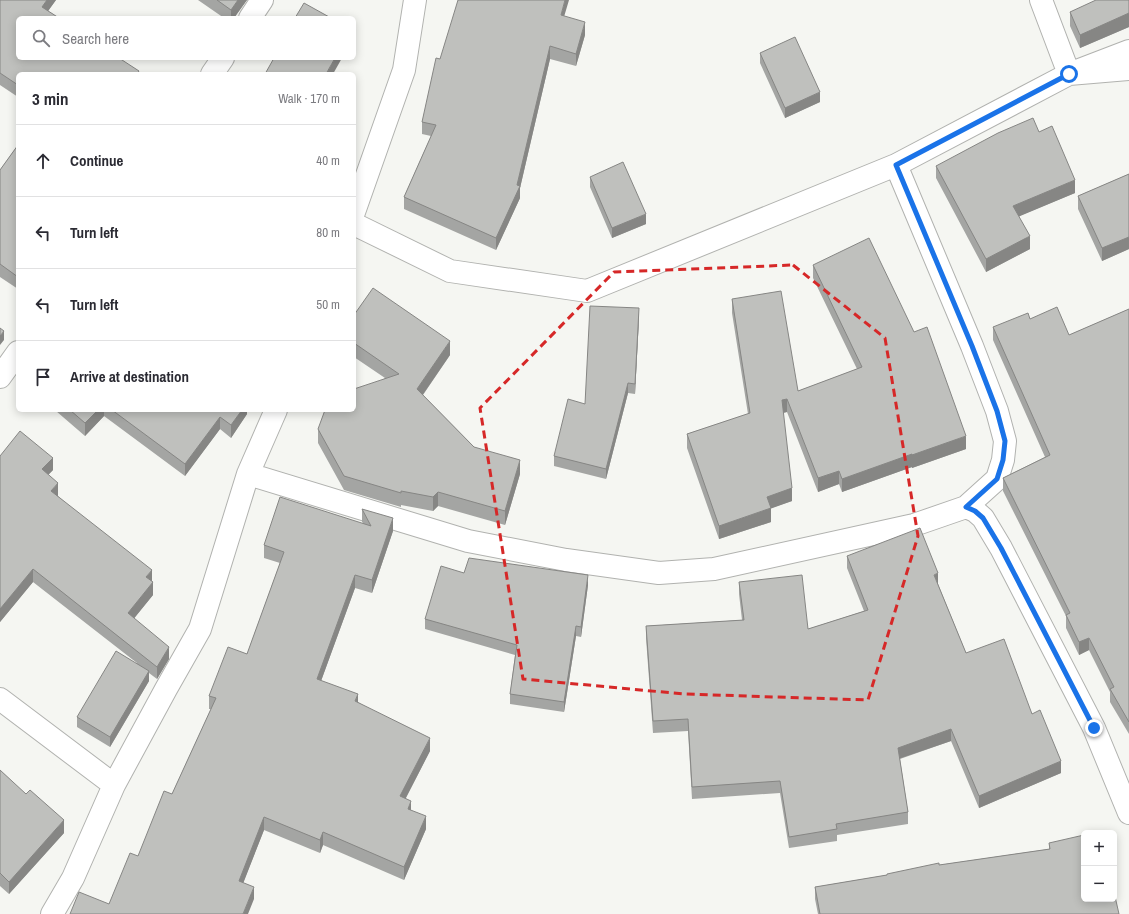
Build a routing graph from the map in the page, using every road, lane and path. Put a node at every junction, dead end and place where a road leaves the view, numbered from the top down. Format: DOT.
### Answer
graph roads {
  1 [pos="262,0"];
  2 [pos="415,0"];
  3 [pos="1041,0"];
  4 [pos="251,16"];
  5 [pos="1129,51"];
  6 [pos="222,60"];
  7 [pos="1129,69"];
  8 [pos="213,72"];
  9 [pos="1069,74"];
  10 [pos="896,165"];
  11 [pos="356,206"];
  12 [pos="356,225"];
  13 [pos="16,355"];
  14 [pos="0,377"];
  15 [pos="275,412"];
  16 [pos="248,474"];
  17 [pos="966,507"];
  18 [pos="0,699"];
  19 [pos="114,785"];
  20 [pos="1129,813"];
  21 [pos="52,914"];
  1 -- 4 [label="street"];
  2 -- 11 [label="street"];
  3 -- 9 [label="street"];
  5 -- 9 [label="street"];
  6 -- 8 [label="street"];
  7 -- 9 [label="street"];
  9 -- 10 [label="street"];
  10 -- 12 [label="street"];
  10 -- 17 [label="street"];
  13 -- 14 [label="street"];
  15 -- 16 [label="street"];
  16 -- 17 [label="street"];
  16 -- 19 [label="street"];
  17 -- 20 [label="street"];
  18 -- 19 [label="street"];
  19 -- 21 [label="street"];
}
